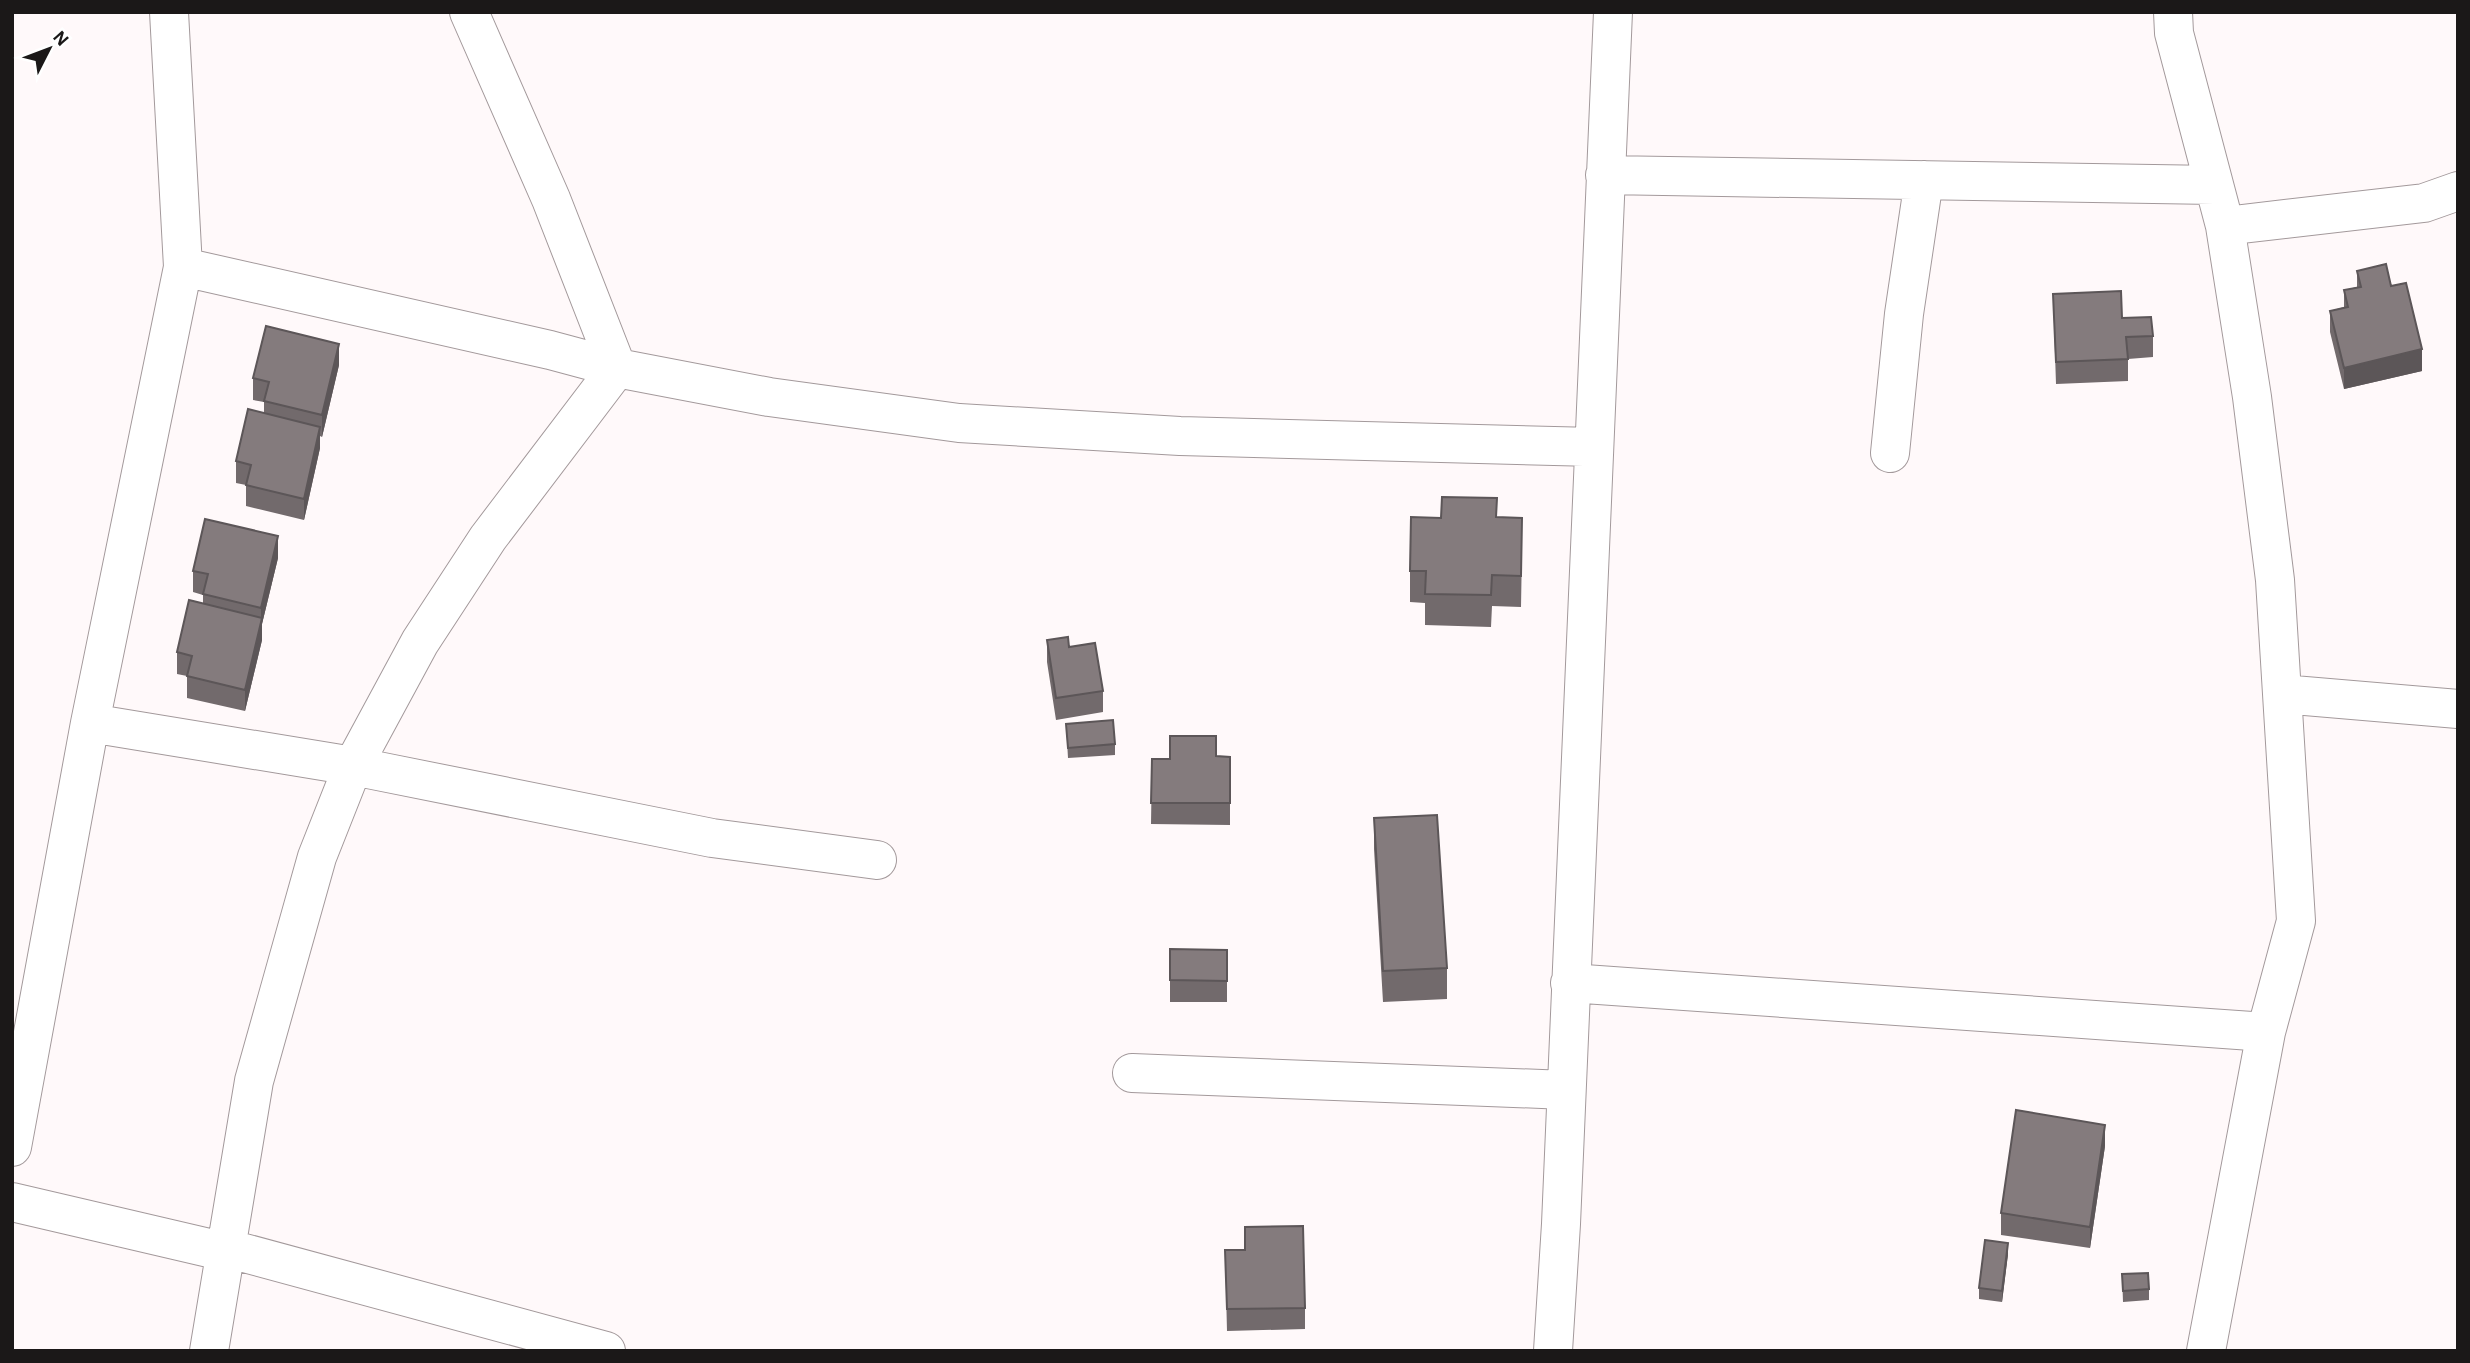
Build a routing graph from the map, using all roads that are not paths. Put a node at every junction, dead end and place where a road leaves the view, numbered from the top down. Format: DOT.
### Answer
graph roads {
  1 [pos="169,12"];
  2 [pos="469,12"];
  3 [pos="1613,12"];
  4 [pos="2173,12"];
  5 [pos="1605,175"];
  6 [pos="1924,180"];
  7 [pos="2214,185"];
  8 [pos="2458,191"];
  9 [pos="2225,226"];
  10 [pos="183,267"];
  11 [pos="617,368"];
  12 [pos="1594,447"];
  13 [pos="1890,453"];
  14 [pos="2282,694"];
  15 [pos="2458,709"];
  16 [pos="90,723"];
  17 [pos="354,766"];
  18 [pos="877,860"];
  19 [pos="1570,983"];
  20 [pos="2266,1032"];
  21 [pos="1132,1073"];
  22 [pos="1566,1090"];
  23 [pos="12,1147"];
  24 [pos="12,1202"];
  25 [pos="226,1250"];
  26 [pos="209,1351"];
  27 [pos="606,1351"];
  28 [pos="1553,1351"];
  29 [pos="2206,1351"];
  1 -- 10 [label="street"];
  2 -- 11 [label="street"];
  3 -- 5 [label="street"];
  4 -- 7 [label="street"];
  5 -- 6 [label="street"];
  5 -- 12 [label="street"];
  6 -- 7 [label="street"];
  6 -- 13 [label="street"];
  7 -- 9 [label="street"];
  8 -- 9 [label="street"];
  9 -- 14 [label="street"];
  10 -- 11 [label="street"];
  10 -- 16 [label="street"];
  11 -- 12 [label="street"];
  11 -- 17 [label="street"];
  12 -- 19 [label="street"];
  14 -- 15 [label="street"];
  14 -- 20 [label="street"];
  16 -- 17 [label="street"];
  16 -- 23 [label="street"];
  17 -- 18 [label="street"];
  17 -- 25 [label="street"];
  19 -- 20 [label="street"];
  19 -- 22 [label="street"];
  20 -- 29 [label="street"];
  21 -- 22 [label="street"];
  22 -- 28 [label="street"];
  24 -- 25 [label="street"];
  25 -- 26 [label="street"];
  25 -- 27 [label="street"];
}
